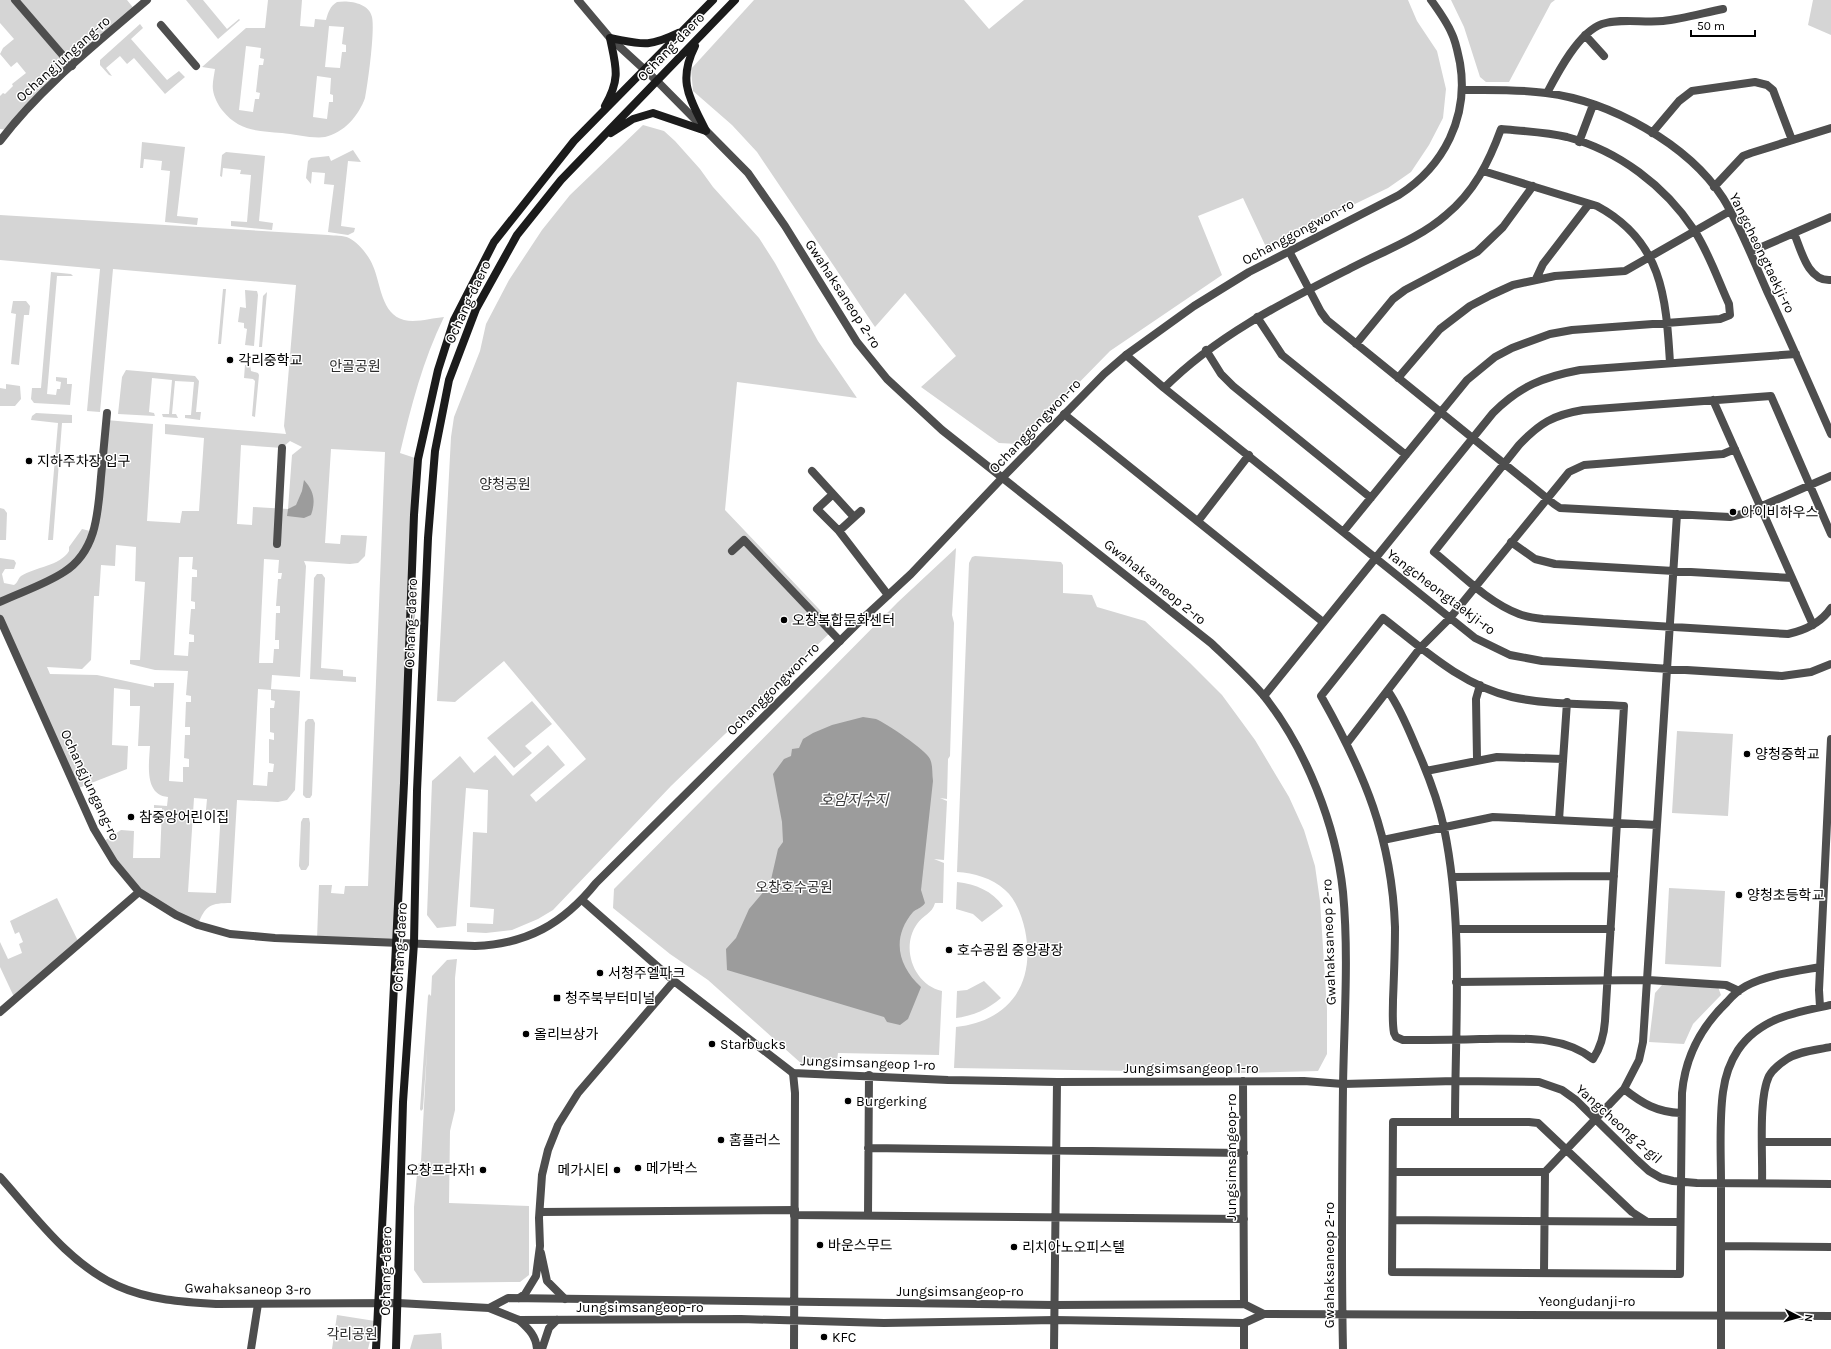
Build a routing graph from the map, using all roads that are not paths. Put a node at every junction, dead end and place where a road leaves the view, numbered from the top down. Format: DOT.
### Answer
graph roads {
  1 [pos="15,0"];
  2 [pos="148,0"];
  3 [pos="578,0"];
  4 [pos="713,0"];
  5 [pos="735,0"];
  6 [pos="1431,0"];
  7 [pos="1723,9"];
  8 [pos="161,25"];
  9 [pos="684,30"];
  10 [pos="1585,35"];
  11 [pos="610,38"];
  12 [pos="698,40"];
  13 [pos="1604,56"];
  14 [pos="72,66"];
  15 [pos="196,66"];
  16 [pos="645,70"];
  17 [pos="657,81"];
  18 [pos="1462,90"];
  19 [pos="1547,93"];
  20 [pos="1593,105"];
  21 [pos="600,115"];
  22 [pos="1831,128"];
  23 [pos="706,131"];
  24 [pos="1652,133"];
  25 [pos="600,140"];
  26 [pos="1792,140"];
  27 [pos="0,141"];
  28 [pos="1579,142"];
  29 [pos="1483,172"];
  30 [pos="1533,186"];
  31 [pos="1714,187"];
  32 [pos="1589,204"];
  33 [pos="1730,211"];
  34 [pos="1831,217"];
  35 [pos="1695,231"];
  36 [pos="1794,233"];
  37 [pos="1289,251"];
  38 [pos="1750,252"];
  39 [pos="1650,257"];
  40 [pos="1536,279"];
  41 [pos="1831,280"];
  42 [pos="1308,289"];
  43 [pos="1257,317"];
  44 [pos="1668,323"];
  45 [pos="1356,344"];
  46 [pos="1206,350"];
  47 [pos="1796,354"];
  48 [pos="1126,355"];
  49 [pos="1670,363"];
  50 [pos="1398,378"];
  51 [pos="1164,388"];
  52 [pos="1713,400"];
  53 [pos="1440,412"];
  54 [pos="107,413"];
  55 [pos="1064,414"];
  56 [pos="1831,434"];
  57 [pos="1472,439"];
  58 [pos="282,448"];
  59 [pos="1735,449"];
  60 [pos="1406,455"];
  61 [pos="1249,456"];
  62 [pos="1504,464"];
  63 [pos="812,471"];
  64 [pos="1831,476"];
  65 [pos="1003,477"];
  66 [pos="1810,485"];
  67 [pos="833,494"];
  68 [pos="1371,498"];
  69 [pos="1546,498"];
  70 [pos="1760,507"];
  71 [pos="861,511"];
  72 [pos="1677,514"];
  73 [pos="854,517"];
  74 [pos="1198,521"];
  75 [pos="839,531"];
  76 [pos="1343,532"];
  77 [pos="1831,534"];
  78 [pos="1511,542"];
  79 [pos="277,544"];
  80 [pos="732,551"];
  81 [pos="1375,558"];
  82 [pos="1673,571"];
  83 [pos="1792,578"];
  84 [pos="1476,586"];
  85 [pos="888,595"];
  86 [pos="0,602"];
  87 [pos="1831,608"];
  88 [pos="1450,618"];
  89 [pos="0,619"];
  90 [pos="1323,622"];
  91 [pos="1813,625"];
  92 [pos="1669,627"];
  93 [pos="840,641"];
  94 [pos="1421,647"];
  95 [pos="1831,664"];
  96 [pos="1666,668"];
  97 [pos="1480,686"];
  98 [pos="1388,691"];
  99 [pos="1264,696"];
  100 [pos="1567,702"];
  101 [pos="1831,739"];
  102 [pos="1347,743"];
  103 [pos="1563,759"];
  104 [pos="1477,760"];
  105 [pos="1426,771"];
  106 [pos="1559,820"];
  107 [pos="1617,823"];
  108 [pos="1657,825"];
  109 [pos="1444,827"];
  110 [pos="1383,840"];
  111 [pos="1614,876"];
  112 [pos="1452,877"];
  113 [pos="139,892"];
  114 [pos="1827,893"];
  115 [pos="582,900"];
  116 [pos="1456,929"];
  117 [pos="1611,929"];
  118 [pos="397,942"];
  119 [pos="414,943"];
  120 [pos="1820,967"];
  121 [pos="1607,980"];
  122 [pos="1648,980"];
  123 [pos="674,981"];
  124 [pos="1456,982"];
  125 [pos="1739,991"];
  126 [pos="1831,1005"];
  127 [pos="1820,1007"];
  128 [pos="0,1012"];
  129 [pos="1456,1040"];
  130 [pos="1831,1047"];
  131 [pos="793,1073"];
  132 [pos="869,1075"];
  133 [pos="1243,1081"];
  134 [pos="1455,1081"];
  135 [pos="1057,1082"];
  136 [pos="1343,1084"];
  137 [pos="1624,1090"];
  138 [pos="1682,1113"];
  139 [pos="1596,1120"];
  140 [pos="1455,1122"];
  141 [pos="1763,1142"];
  142 [pos="1831,1142"];
  143 [pos="868,1148"];
  144 [pos="1566,1150"];
  145 [pos="1056,1151"];
  146 [pos="1244,1153"];
  147 [pos="1393,1172"];
  148 [pos="1545,1172"];
  149 [pos="0,1177"];
  150 [pos="1681,1182"];
  151 [pos="1721,1183"];
  152 [pos="1762,1183"];
  153 [pos="1831,1184"];
  154 [pos="540,1212"];
  155 [pos="795,1212"];
  156 [pos="868,1215"];
  157 [pos="1055,1217"];
  158 [pos="1244,1219"];
  159 [pos="1393,1220"];
  160 [pos="1544,1221"];
  161 [pos="1646,1221"];
  162 [pos="1680,1222"];
  163 [pos="540,1246"];
  164 [pos="1721,1246"];
  165 [pos="1831,1247"];
  166 [pos="1544,1273"];
  167 [pos="519,1298"];
  168 [pos="566,1299"];
  169 [pos="379,1303"];
  170 [pos="398,1303"];
  171 [pos="794,1303"];
  172 [pos="258,1304"];
  173 [pos="1244,1304"];
  174 [pos="1054,1305"];
  175 [pos="489,1308"];
  176 [pos="1264,1314"];
  177 [pos="1342,1315"];
  178 [pos="1721,1315"];
  179 [pos="1831,1316"];
  180 [pos="519,1320"];
  181 [pos="557,1320"];
  182 [pos="1054,1320"];
  183 [pos="794,1321"];
  184 [pos="1244,1323"];
  185 [pos="251,1349"];
  186 [pos="376,1349"];
  187 [pos="396,1349"];
  188 [pos="537,1349"];
  189 [pos="542,1349"];
  190 [pos="794,1349"];
  191 [pos="1054,1349"];
  192 [pos="1244,1349"];
  193 [pos="1343,1349"];
  194 [pos="1721,1349"];
  1 -- 14 [label="street"];
  2 -- 14 [label="street, Ochangjungang-ro"];
  3 -- 11 [label="street, Gwahaksaneop 2-ro"];
  4 -- 9 [label="main road, Ochang-daero"];
  5 -- 12 [label="main road, Ochang-daero"];
  6 -- 18 [label="street, Ochanggongwon-ro"];
  7 -- 10 [label="street"];
  8 -- 15 [label="street"];
  9 -- 11 [label="main road"];
  9 -- 16 [label="main road, Ochang-daero"];
  10 -- 13 [label="street"];
  10 -- 19 [label="street"];
  11 -- 16 [label="street, Gwahaksaneop 2-ro"];
  11 -- 21 [label="main road"];
  12 -- 17 [label="main road, Ochang-daero"];
  12 -- 23 [label="main road"];
  14 -- 27 [label="street, Ochangjungang-ro"];
  16 -- 17 [label="street, Gwahaksaneop 2-ro"];
  16 -- 21 [label="main road, Ochang-daero"];
  17 -- 23 [label="street, Gwahaksaneop 2-ro"];
  17 -- 25 [label="main road, Ochang-daero"];
  18 -- 19 [label="street, Yangcheongtaekji-ro"];
  18 -- 37 [label="street, Ochanggongwon-ro"];
  19 -- 20 [label="street, Yangcheongtaekji-ro"];
  20 -- 24 [label="street, Yangcheongtaekji-ro"];
  20 -- 28 [label="street"];
  21 -- 118 [label="main road, Ochang-daero"];
  22 -- 26 [label="street"];
  23 -- 25 [label="main road"];
  23 -- 65 [label="street, Gwahaksaneop 2-ro"];
  24 -- 26 [label="street"];
  24 -- 31 [label="street, Yangcheongtaekji-ro"];
  25 -- 119 [label="main road, Ochang-daero"];
  26 -- 31 [label="street"];
  28 -- 29 [label="street"];
  28 -- 35 [label="street"];
  29 -- 30 [label="street"];
  29 -- 42 [label="street"];
  30 -- 32 [label="street"];
  30 -- 45 [label="street"];
  31 -- 33 [label="street, Yangcheongtaekji-ro"];
  32 -- 39 [label="street"];
  32 -- 40 [label="street"];
  33 -- 35 [label="street"];
  33 -- 38 [label="street, Yangcheongtaekji-ro"];
  34 -- 36 [label="street"];
  35 -- 39 [label="street"];
  35 -- 44 [label="street"];
  36 -- 38 [label="street"];
  36 -- 41 [label="street"];
  37 -- 42 [label="street"];
  37 -- 48 [label="street, Ochanggongwon-ro"];
  38 -- 47 [label="street, Yangcheongtaekji-ro"];
  39 -- 40 [label="street"];
  39 -- 44 [label="street"];
  40 -- 50 [label="street"];
  42 -- 43 [label="street"];
  42 -- 45 [label="street"];
  43 -- 46 [label="street"];
  43 -- 60 [label="street"];
  44 -- 49 [label="street"];
  44 -- 53 [label="street"];
  45 -- 50 [label="street"];
  46 -- 51 [label="street"];
  46 -- 68 [label="street"];
  47 -- 49 [label="street"];
  47 -- 56 [label="street, Yangcheongtaekji-ro"];
  48 -- 51 [label="street, Yangcheongtaekji-ro"];
  48 -- 55 [label="street, Ochanggongwon-ro"];
  49 -- 57 [label="street"];
  50 -- 53 [label="street"];
  51 -- 61 [label="street, Yangcheongtaekji-ro"];
  52 -- 59 [label="street"];
  52 -- 62 [label="street"];
  52 -- 66 [label="street"];
  53 -- 57 [label="street"];
  53 -- 60 [label="street"];
  54 -- 86 [label="street"];
  55 -- 65 [label="street, Ochanggongwon-ro"];
  55 -- 74 [label="street"];
  57 -- 62 [label="street"];
  57 -- 81 [label="street"];
  58 -- 79 [label="street"];
  59 -- 69 [label="street"];
  59 -- 70 [label="street"];
  60 -- 68 [label="street"];
  61 -- 74 [label="street"];
  61 -- 76 [label="street, Yangcheongtaekji-ro"];
  62 -- 69 [label="street"];
  62 -- 84 [label="street"];
  63 -- 67 [label="street"];
  64 -- 66 [label="street"];
  65 -- 85 [label="street, Ochanggongwon-ro"];
  65 -- 99 [label="street, Gwahaksaneop 2-ro"];
  66 -- 70 [label="street"];
  66 -- 77 [label="street"];
  67 -- 73 [label="street"];
  67 -- 75 [label="street"];
  68 -- 76 [label="street"];
  69 -- 72 [label="street"];
  69 -- 78 [label="street"];
  70 -- 72 [label="street"];
  70 -- 83 [label="street"];
  71 -- 73 [label="street"];
  72 -- 82 [label="street"];
  73 -- 75 [label="street"];
  74 -- 90 [label="street"];
  75 -- 85 [label="street"];
  76 -- 81 [label="street, Yangcheongtaekji-ro"];
  78 -- 82 [label="street"];
  78 -- 84 [label="street"];
  80 -- 93 [label="street"];
  81 -- 88 [label="street, Yangcheongtaekji-ro"];
  81 -- 90 [label="street"];
  82 -- 83 [label="street"];
  82 -- 92 [label="street"];
  83 -- 91 [label="street"];
  84 -- 88 [label="street"];
  84 -- 92 [label="street"];
  85 -- 93 [label="street, Ochanggongwon-ro"];
  87 -- 91 [label="street"];
  88 -- 94 [label="street"];
  88 -- 96 [label="street, Yangcheongtaekji-ro"];
  89 -- 113 [label="street, Ochangjungang-ro"];
  90 -- 99 [label="street"];
  91 -- 92 [label="street"];
  92 -- 96 [label="street"];
  93 -- 115 [label="street, Ochanggongwon-ro"];
  94 -- 97 [label="street"];
  94 -- 98 [label="street"];
  94 -- 102 [label="street"];
  95 -- 96 [label="street, Yangcheongtaekji-ro"];
  96 -- 108 [label="street"];
  97 -- 100 [label="street"];
  97 -- 104 [label="street"];
  98 -- 102 [label="street"];
  98 -- 105 [label="street"];
  99 -- 136 [label="street, Gwahaksaneop 2-ro"];
  100 -- 103 [label="street"];
  100 -- 107 [label="street"];
  101 -- 114 [label="street"];
  102 -- 110 [label="street"];
  103 -- 104 [label="street"];
  103 -- 106 [label="street"];
  104 -- 105 [label="street"];
  105 -- 109 [label="street"];
  106 -- 107 [label="street"];
  106 -- 109 [label="street"];
  107 -- 108 [label="street"];
  107 -- 111 [label="street"];
  108 -- 122 [label="street"];
  109 -- 110 [label="street"];
  109 -- 112 [label="street"];
  110 -- 129 [label="street"];
  111 -- 112 [label="street"];
  111 -- 117 [label="street"];
  112 -- 116 [label="street"];
  113 -- 118 [label="street, Ochangjungang-ro"];
  113 -- 128 [label="street"];
  114 -- 120 [label="street"];
  115 -- 119 [label="street, Ochanggongwon-ro"];
  115 -- 123 [label="street"];
  116 -- 117 [label="street"];
  116 -- 124 [label="street"];
  117 -- 121 [label="street"];
  118 -- 119 [label="street, Ochangjungang-ro"];
  118 -- 169 [label="main road, Ochang-daero"];
  119 -- 170 [label="main road, Ochang-daero"];
  120 -- 125 [label="street"];
  120 -- 127 [label="street"];
  121 -- 122 [label="street"];
  121 -- 124 [label="street"];
  121 -- 129 [label="street"];
  122 -- 125 [label="street"];
  122 -- 137 [label="street"];
  123 -- 131 [label="street, Jungsimsangeop 1-ro"];
  123 -- 154 [label="street"];
  124 -- 129 [label="street"];
  125 -- 138 [label="street"];
  126 -- 127 [label="street"];
  127 -- 151 [label="street"];
  129 -- 134 [label="street"];
  130 -- 141 [label="street"];
  131 -- 132 [label="street, Jungsimsangeop 1-ro"];
  131 -- 155 [label="street"];
  132 -- 135 [label="street, Jungsimsangeop 1-ro"];
  132 -- 143 [label="street"];
  133 -- 135 [label="street, Jungsimsangeop 1-ro"];
  133 -- 136 [label="street, Jungsimsangeop 1-ro"];
  133 -- 146 [label="street, Jungsimsangeop-ro"];
  134 -- 136 [label="street, Yangcheong 2-gil"];
  134 -- 139 [label="street, Yangcheong 2-gil"];
  134 -- 140 [label="street"];
  135 -- 145 [label="street"];
  136 -- 177 [label="street, Gwahaksaneop 2-ro"];
  137 -- 138 [label="street"];
  137 -- 139 [label="street"];
  138 -- 150 [label="street"];
  139 -- 144 [label="street"];
  139 -- 150 [label="street, Yangcheong 2-gil"];
  140 -- 144 [label="street"];
  140 -- 147 [label="street"];
  141 -- 142 [label="street"];
  141 -- 152 [label="street"];
  143 -- 145 [label="street"];
  143 -- 156 [label="street"];
  144 -- 148 [label="street"];
  144 -- 161 [label="street"];
  145 -- 146 [label="street"];
  145 -- 157 [label="street"];
  146 -- 158 [label="street, Jungsimsangeop-ro"];
  147 -- 148 [label="street"];
  147 -- 159 [label="street"];
  148 -- 160 [label="street"];
  149 -- 172 [label="street, Gwahaksaneop 3-ro"];
  150 -- 151 [label="street, Yangcheong 2-gil"];
  150 -- 162 [label="street"];
  151 -- 152 [label="street, Yangcheong 2-gil"];
  151 -- 164 [label="street"];
  152 -- 153 [label="street, Yangcheong 2-gil"];
  154 -- 155 [label="street"];
  154 -- 163 [label="street"];
  155 -- 156 [label="street"];
  155 -- 171 [label="street"];
  156 -- 157 [label="street"];
  157 -- 158 [label="street"];
  157 -- 174 [label="street"];
  158 -- 173 [label="street, Jungsimsangeop-ro"];
  159 -- 160 [label="street"];
  159 -- 166 [label="street"];
  160 -- 161 [label="street"];
  160 -- 166 [label="street"];
  161 -- 162 [label="street"];
  162 -- 166 [label="street"];
  163 -- 167 [label="street"];
  163 -- 168 [label="street"];
  164 -- 165 [label="street"];
  164 -- 178 [label="street"];
  167 -- 168 [label="street, Jungsimsangeop-ro"];
  167 -- 175 [label="street, Jungsimsangeop-ro"];
  168 -- 171 [label="street, Jungsimsangeop-ro"];
  169 -- 170 [label="street, Gwahaksaneop 3-ro"];
  169 -- 172 [label="street, Gwahaksaneop 3-ro"];
  169 -- 186 [label="main road, Ochang-daero"];
  170 -- 175 [label="street, Jungsimsangeop-ro"];
  170 -- 187 [label="main road, Ochang-daero"];
  171 -- 174 [label="street, Jungsimsangeop-ro"];
  171 -- 183 [label="street"];
  172 -- 185 [label="street"];
  173 -- 174 [label="street, Jungsimsangeop-ro"];
  173 -- 176 [label="street, Jungsimsangeop-ro"];
  174 -- 182 [label="street"];
  175 -- 180 [label="street, Jungsimsangeop-ro"];
  176 -- 177 [label="street, Jungsimsangeop-ro"];
  176 -- 184 [label="street, Jungsimsangeop-ro"];
  177 -- 178 [label="street, Yeongudanji-ro"];
  177 -- 193 [label="street, Gwahaksaneop 2-ro"];
  178 -- 179 [label="street, Yeongudanji-ro"];
  178 -- 194 [label="street"];
  180 -- 181 [label="street, Jungsimsangeop-ro"];
  180 -- 188 [label="street"];
  181 -- 183 [label="street, Jungsimsangeop-ro"];
  181 -- 189 [label="street"];
  182 -- 183 [label="street, Jungsimsangeop-ro"];
  182 -- 184 [label="street, Jungsimsangeop-ro"];
  182 -- 191 [label="street"];
  183 -- 190 [label="street"];
  184 -- 192 [label="street"];
}
